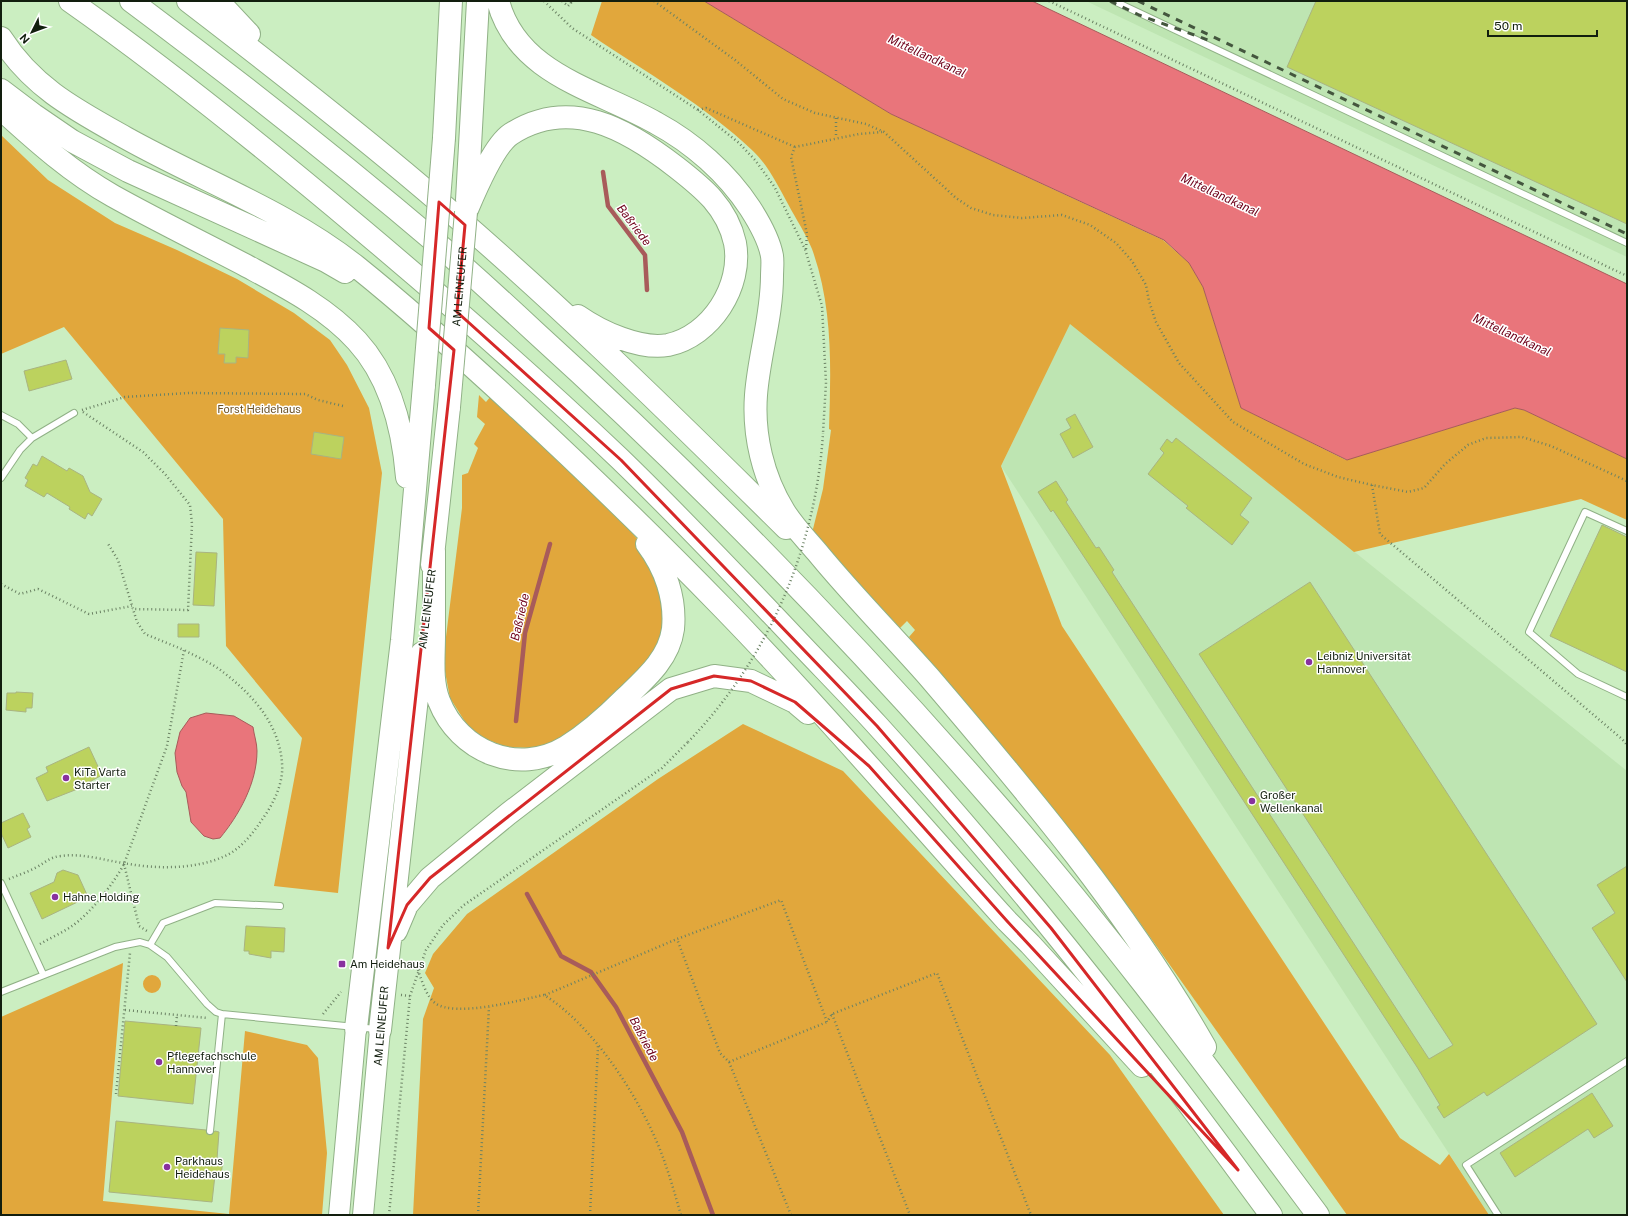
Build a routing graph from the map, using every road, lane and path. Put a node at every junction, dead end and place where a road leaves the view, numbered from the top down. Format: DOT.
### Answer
graph roads {
  1 [pos="70,1"];
  2 [pos="131,1"];
  3 [pos="188,1"];
  4 [pos="218,1"];
  5 [pos="451,1"];
  6 [pos="478,1"];
  7 [pos="498,1"];
  8 [pos="562,1"];
  9 [pos="570,1"];
  10 [pos="654,1"];
  11 [pos="1049,1"];
  12 [pos="1114,1"];
  13 [pos="1,38"];
  14 [pos="296,84"];
  15 [pos="1,90"];
  16 [pos="1,109"];
  17 [pos="698,110"];
  18 [pos="836,118"];
  19 [pos="884,132"];
  20 [pos="836,138"];
  21 [pos="795,148"];
  22 [pos="477,166"];
  23 [pos="1627,243"];
  24 [pos="805,249"];
  25 [pos="512,266"];
  26 [pos="1627,276"];
  27 [pos="397,300"];
  28 [pos="343,406"];
  29 [pos="77,412"];
  30 [pos="1,415"];
  31 [pos="823,433"];
  32 [pos="32,438"];
  33 [pos="576,462"];
  34 [pos="1,478"];
  35 [pos="1627,481"];
  36 [pos="1372,485"];
  37 [pos="1627,531"];
  38 [pos="107,542"];
  39 [pos="411,542"];
  40 [pos="434,551"];
  41 [pos="1,584"];
  42 [pos="862,604"];
  43 [pos="132,607"];
  44 [pos="184,650"];
  45 [pos="1627,697"];
  46 [pos="1627,745"];
  47 [pos="869,766"];
  48 [pos="124,864"];
  49 [pos="8,879"];
  50 [pos="1,883"];
  51 [pos="280,906"];
  52 [pos="155,937"];
  53 [pos="677,939"];
  54 [pos="131,942"];
  55 [pos="150,945"];
  56 [pos="32,948"];
  57 [pos="388,948"];
  58 [pos="418,970"];
  59 [pos="43,974"];
  60 [pos="1,992"];
  61 [pos="544,995"];
  62 [pos="489,1007"];
  63 [pos="124,1010"];
  64 [pos="832,1014"];
  65 [pos="177,1015"];
  66 [pos="222,1017"];
  67 [pos="827,1022"];
  68 [pos="176,1026"];
  69 [pos="356,1028"];
  70 [pos="380,1030"];
  71 [pos="598,1044"];
  72 [pos="1627,1061"];
  73 [pos="729,1062"];
  74 [pos="116,1094"];
  75 [pos="1250,1124"];
  76 [pos="210,1130"];
  77 [pos="1238,1170"];
  78 [pos="339,1215"];
  79 [pos="363,1215"];
  80 [pos="389,1215"];
  81 [pos="478,1215"];
  82 [pos="590,1215"];
  83 [pos="681,1215"];
  84 [pos="791,1215"];
  85 [pos="910,1215"];
  86 [pos="1032,1215"];
  87 [pos="1271,1215"];
  88 [pos="1318,1215"];
  89 [pos="1498,1215"];
  1 -- 77 [label="highway"];
  2 -- 75 [label="highway"];
  3 -- 14 [label="highway"];
  4 -- 14 [label="highway"];
  5 -- 39 [label="highway, AM LEINEUFER, bridge"];
  6 -- 22 [label="highway"];
  7 -- 42 [label="highway"];
  8 -- 9 [label="path"];
  10 -- 18 [label="path"];
  11 -- 26 [label="path"];
  12 -- 23 [label="lane"];
  13 -- 27 [label="highway"];
  14 -- 25 [label="highway"];
  15 -- 27 [label="highway"];
  16 -- 39 [label="highway"];
  17 -- 21 [label="path"];
  18 -- 19 [label="path"];
  18 -- 20 [label="path"];
  19 -- 20 [label="path"];
  19 -- 36 [label="path"];
  20 -- 21 [label="path"];
  21 -- 24 [label="path"];
  22 -- 25 [label="highway, AM LEINEUFER"];
  22 -- 40 [label="highway, AM LEINEUFER, bridge"];
  25 -- 42 [label="highway"];
  27 -- 33 [label="highway"];
  28 -- 29 [label="path"];
  29 -- 32 [label="lane"];
  29 -- 43 [label="path"];
  30 -- 32 [label="lane"];
  31 -- 58 [label="path, bridge"];
  32 -- 34 [label="lane"];
  33 -- 40 [label="highway"];
  33 -- 47 [label="highway"];
  35 -- 36 [label="path"];
  36 -- 46 [label="path"];
  37 -- 45 [label="lane"];
  38 -- 43 [label="path"];
  39 -- 69 [label="highway, AM LEINEUFER"];
  40 -- 57 [label="highway, AM LEINEUFER"];
  41 -- 43 [label="path"];
  42 -- 75 [label="highway"];
  43 -- 44 [label="path"];
  44 -- 48 [label="path"];
  44 -- 48 [label="path"];
  47 -- 57 [label="highway"];
  47 -- 77 [label="highway"];
  48 -- 49 [label="path"];
  48 -- 52 [label="path"];
  48 -- 56 [label="path"];
  50 -- 56 [label="lane"];
  51 -- 52 [label="lane"];
  52 -- 55 [label="lane"];
  53 -- 61 [label="path"];
  53 -- 67 [label="path"];
  53 -- 73 [label="path"];
  54 -- 55 [label="lane"];
  54 -- 59 [label="lane"];
  54 -- 63 [label="path"];
  55 -- 66 [label="lane"];
  56 -- 59 [label="lane"];
  57 -- 70 [label="highway, AM LEINEUFER"];
  58 -- 62 [label="path"];
  58 -- 80 [label="path"];
  59 -- 60 [label="lane"];
  61 -- 62 [label="path"];
  61 -- 71 [label="path"];
  62 -- 81 [label="path"];
  63 -- 65 [label="path"];
  63 -- 74 [label="path"];
  64 -- 67 [label="path"];
  64 -- 85 [label="path"];
  64 -- 86 [label="path"];
  65 -- 66 [label="path"];
  65 -- 68 [label="path"];
  66 -- 69 [label="lane"];
  66 -- 76 [label="lane"];
  67 -- 73 [label="path"];
  69 -- 70 [label="lane"];
  69 -- 78 [label="main road, AM LEINEUFER"];
  70 -- 79 [label="main road, AM LEINEUFER"];
  71 -- 82 [label="path"];
  71 -- 83 [label="path"];
  72 -- 89 [label="lane"];
  73 -- 84 [label="path"];
  75 -- 88 [label="highway"];
  77 -- 87 [label="highway"];
}
